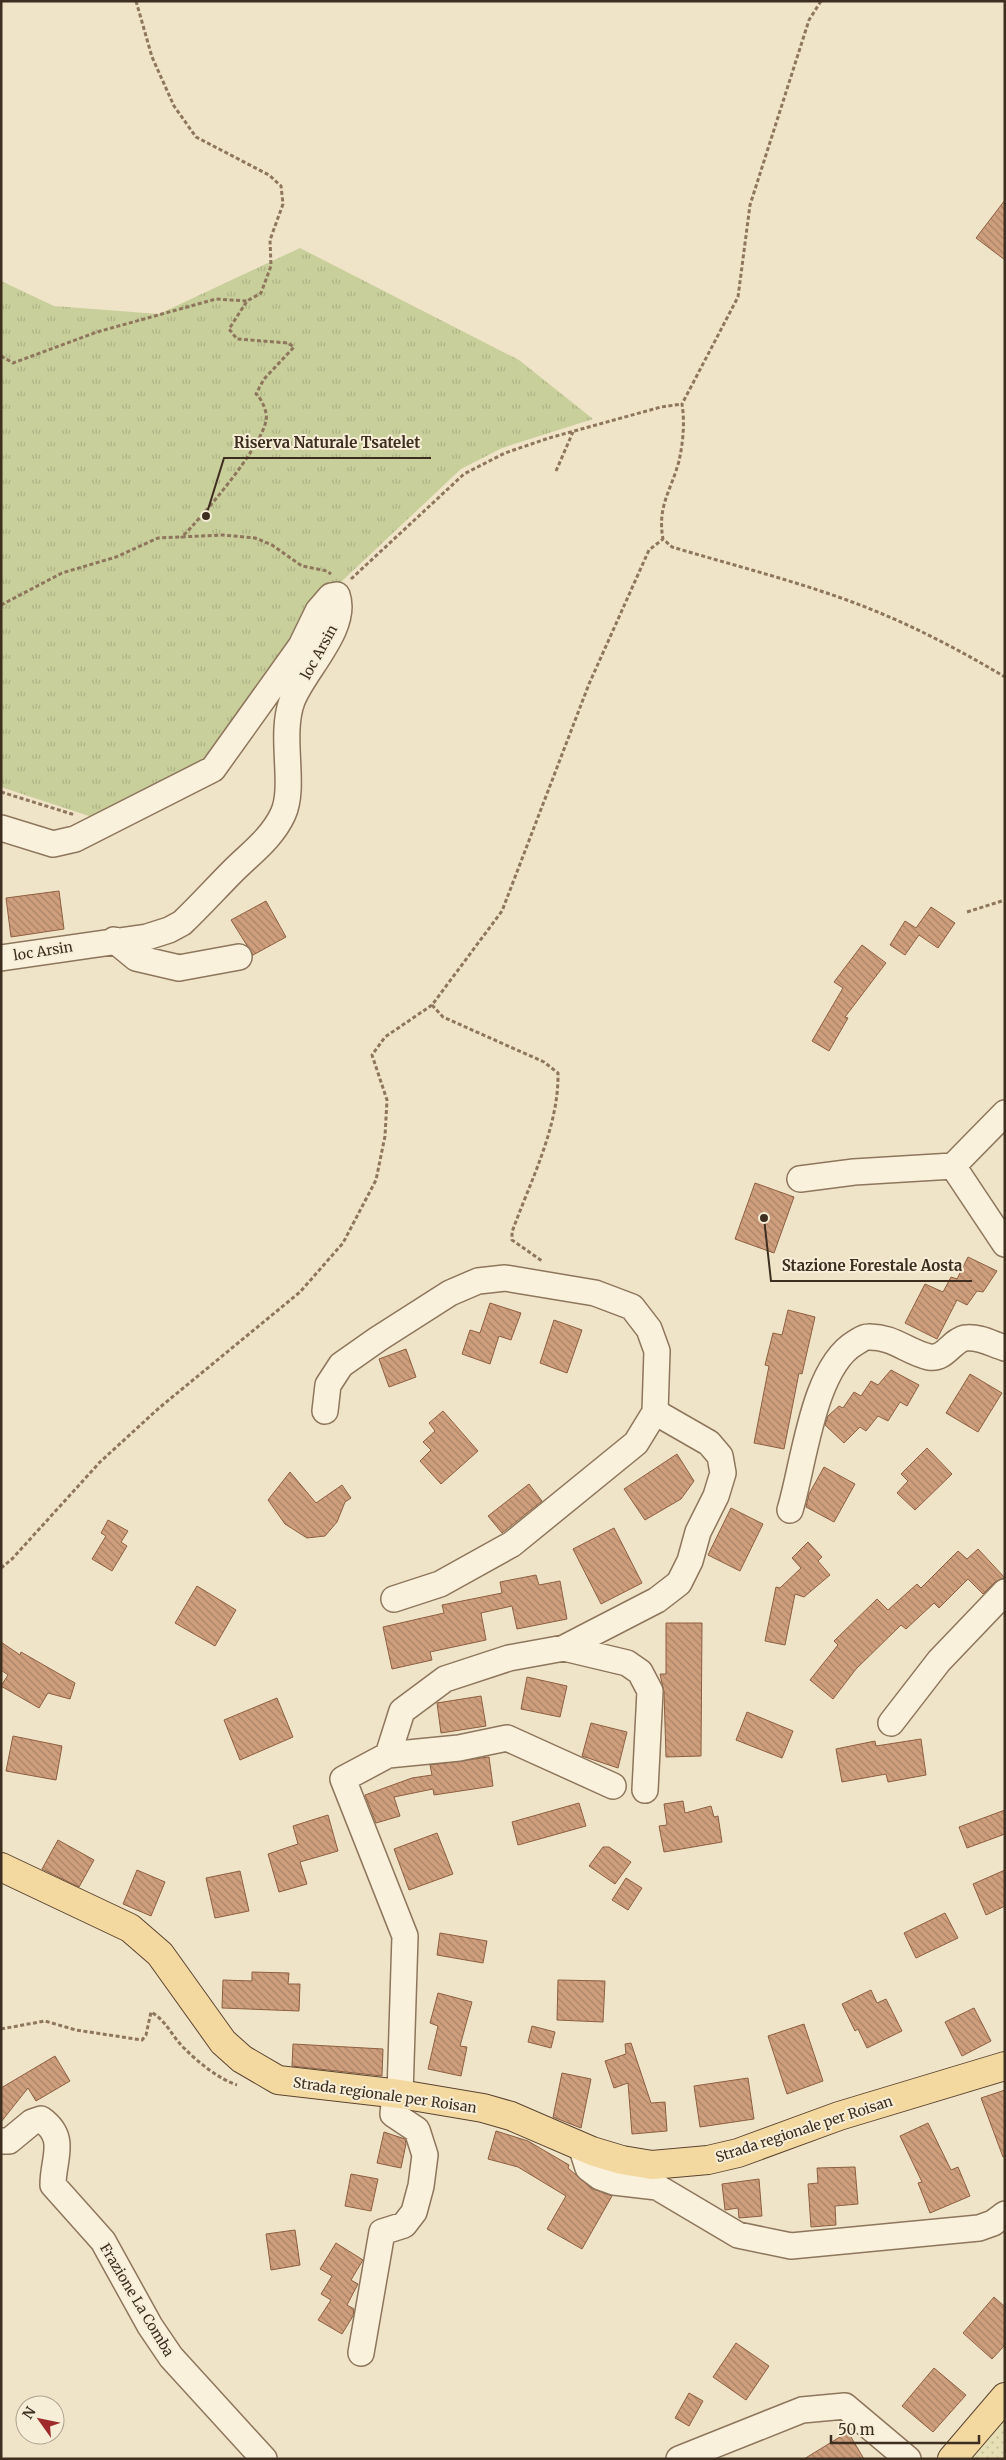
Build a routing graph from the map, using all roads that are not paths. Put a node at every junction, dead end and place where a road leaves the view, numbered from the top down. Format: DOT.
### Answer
graph roads {
  1 [pos="1,828"];
  2 [pos="114,940"];
  3 [pos="239,957"];
  4 [pos="1,958"];
  5 [pos="1005,1113"];
  6 [pos="953,1166"];
  7 [pos="800,1179"];
  8 [pos="1005,1244"];
  9 [pos="1005,1348"];
  10 [pos="326,1411"];
  11 [pos="655,1412"];
  12 [pos="790,1510"];
  13 [pos="1005,1592"];
  14 [pos="394,1599"];
  15 [pos="564,1648"];
  16 [pos="891,1722"];
  17 [pos="388,1755"];
  18 [pos="613,1786"];
  19 [pos="645,1790"];
  20 [pos="1,1866"];
  21 [pos="1005,2066"];
  22 [pos="400,2094"];
  23 [pos="1,2141"];
  24 [pos="580,2146"];
  25 [pos="1005,2214"];
  26 [pos="361,2353"];
  27 [pos="1005,2398"];
  28 [pos="264,2459"];
  29 [pos="679,2459"];
  30 [pos="908,2459"];
  31 [pos="952,2459"];
  1 -- 2 [label="street, loc Arsin"];
  2 -- 3 [label="street"];
  2 -- 4 [label="street, loc Arsin"];
  5 -- 6 [label="street"];
  6 -- 7 [label="street"];
  6 -- 8 [label="street"];
  9 -- 12 [label="street"];
  10 -- 11 [label="street"];
  11 -- 14 [label="street"];
  11 -- 15 [label="street"];
  13 -- 16 [label="street"];
  15 -- 17 [label="street"];
  15 -- 19 [label="street"];
  17 -- 18 [label="street"];
  17 -- 22 [label="street"];
  20 -- 22 [label="main road, Strada regionale per Roisan"];
  21 -- 24 [label="main road, Strada regionale per Roisan"];
  22 -- 24 [label="main road, Strada regionale per Roisan"];
  22 -- 26 [label="street"];
  23 -- 28 [label="street, Frazione La Comba"];
  24 -- 25 [label="street"];
  27 -- 31 [label="main road"];
  29 -- 30 [label="street"];
}
